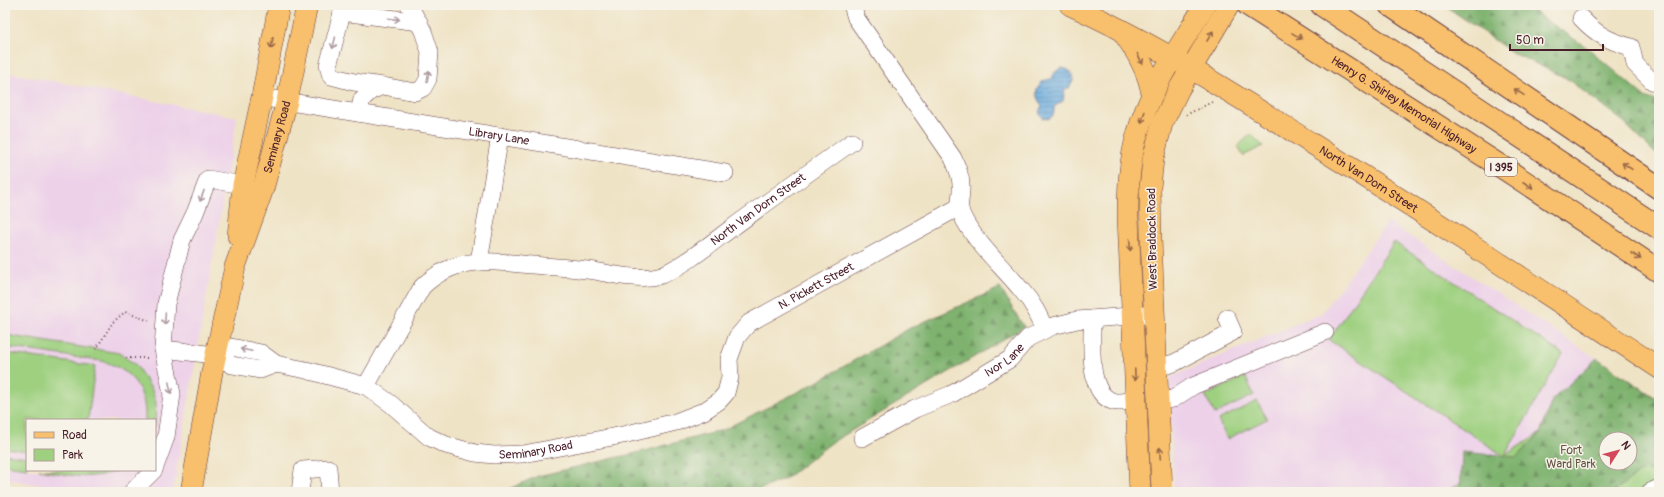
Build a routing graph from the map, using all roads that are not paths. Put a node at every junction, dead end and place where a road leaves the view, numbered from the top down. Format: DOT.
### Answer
graph roads {
  1 [pos="279,5"];
  2 [pos="306,5"];
  3 [pos="409,5"];
  4 [pos="852,5"];
  5 [pos="1070,5"];
  6 [pos="1205,5"];
  7 [pos="1229,5"];
  8 [pos="1322,5"];
  9 [pos="1390,5"];
  10 [pos="343,9"];
  11 [pos="1256,10"];
  12 [pos="1408,13"];
  13 [pos="1581,18"];
  14 [pos="419,22"];
  15 [pos="1120,28"];
  16 [pos="1182,63"];
  17 [pos="1659,83"];
  18 [pos="383,86"];
  19 [pos="1152,94"];
  20 [pos="280,100"];
  21 [pos="359,113"];
  22 [pos="500,136"];
  23 [pos="852,142"];
  24 [pos="725,173"];
  25 [pos="243,184"];
  26 [pos="1659,188"];
  27 [pos="263,189"];
  28 [pos="959,207"];
  29 [pos="1659,228"];
  30 [pos="479,262"];
  31 [pos="235,267"];
  32 [pos="1659,271"];
  33 [pos="1154,315"];
  34 [pos="1133,316"];
  35 [pos="1227,318"];
  36 [pos="1092,319"];
  37 [pos="1045,329"];
  38 [pos="1325,332"];
  39 [pos="159,354"];
  40 [pos="216,355"];
  41 [pos="1156,368"];
  42 [pos="1659,368"];
  43 [pos="366,386"];
  44 [pos="1136,399"];
  45 [pos="719,401"];
  46 [pos="1158,401"];
  47 [pos="862,438"];
  48 [pos="156,464"];
  49 [pos="152,471"];
  50 [pos="1659,488"];
  51 [pos="132,492"];
  52 [pos="191,492"];
  53 [pos="300,492"];
  54 [pos="330,492"];
  55 [pos="1140,492"];
  56 [pos="1162,492"];
  57 [pos="1650,492"];
  1 -- 25 [label="main road, Seminary Road, one-way"];
  2 -- 20 [label="main road, Seminary Road"];
  3 -- 14 [label="street"];
  4 -- 28 [label="street"];
  5 -- 15 [label="main road, North Van Dorn Street"];
  6 -- 16 [label="main road, West Braddock Road"];
  16 -- 7 [label="main road, West Braddock Road, one-way"];
  8 -- 29 [label="highway"];
  9 -- 12 [label="highway"];
  10 -- 14 [label="street, one-way"];
  10 -- 18 [label="street, one-way"];
  11 -- 32 [label="highway, Henry G. Shirley Memorial Highway / I 395, one-way"];
  26 -- 12 [label="highway, one-way"];
  13 -- 17 [label="street"];
  18 -- 14 [label="street, one-way"];
  15 -- 16 [label="main road, North Van Dorn Street"];
  15 -- 19 [label="main road, one-way"];
  16 -- 19 [label="main road, West Braddock Road"];
  16 -- 33 [label="main road, West Braddock Road"];
  16 -- 42 [label="main road, North Van Dorn Street"];
  18 -- 21 [label="street"];
  19 -- 34 [label="main road, West Braddock Road, one-way"];
  20 -- 21 [label="street, Library Lane"];
  20 -- 27 [label="main road, Seminary Road"];
  21 -- 22 [label="street, Library Lane"];
  22 -- 24 [label="street, Library Lane"];
  22 -- 30 [label="street"];
  23 -- 30 [label="street, North Van Dorn Street"];
  25 -- 27 [label="main road"];
  25 -- 31 [label="main road, Seminary Road"];
  25 -- 39 [label="street, one-way"];
  27 -- 31 [label="main road, Seminary Road"];
  28 -- 37 [label="street"];
  28 -- 45 [label="street, N. Pickett Street"];
  30 -- 43 [label="street"];
  31 -- 40 [label="main road, Seminary Road"];
  33 -- 34 [label="street, Ivor Lane"];
  33 -- 41 [label="main road, West Braddock Road"];
  34 -- 36 [label="street, Ivor Lane"];
  34 -- 44 [label="main road, West Braddock Road, one-way"];
  35 -- 41 [label="street"];
  36 -- 37 [label="street, Ivor Lane"];
  36 -- 44 [label="street"];
  37 -- 47 [label="street, Ivor Lane"];
  38 -- 46 [label="street"];
  39 -- 40 [label="street"];
  39 -- 48 [label="street, one-way"];
  40 -- 43 [label="street, Seminary Road"];
  40 -- 52 [label="main road, Seminary Road"];
  41 -- 46 [label="main road, West Braddock Road"];
  43 -- 45 [label="street, Seminary Road"];
  44 -- 55 [label="main road, West Braddock Road"];
  56 -- 46 [label="main road, West Braddock Road, one-way"];
  49 -- 51 [label="street"];
  50 -- 57 [label="street"];
  53 -- 54 [label="street"];
}
